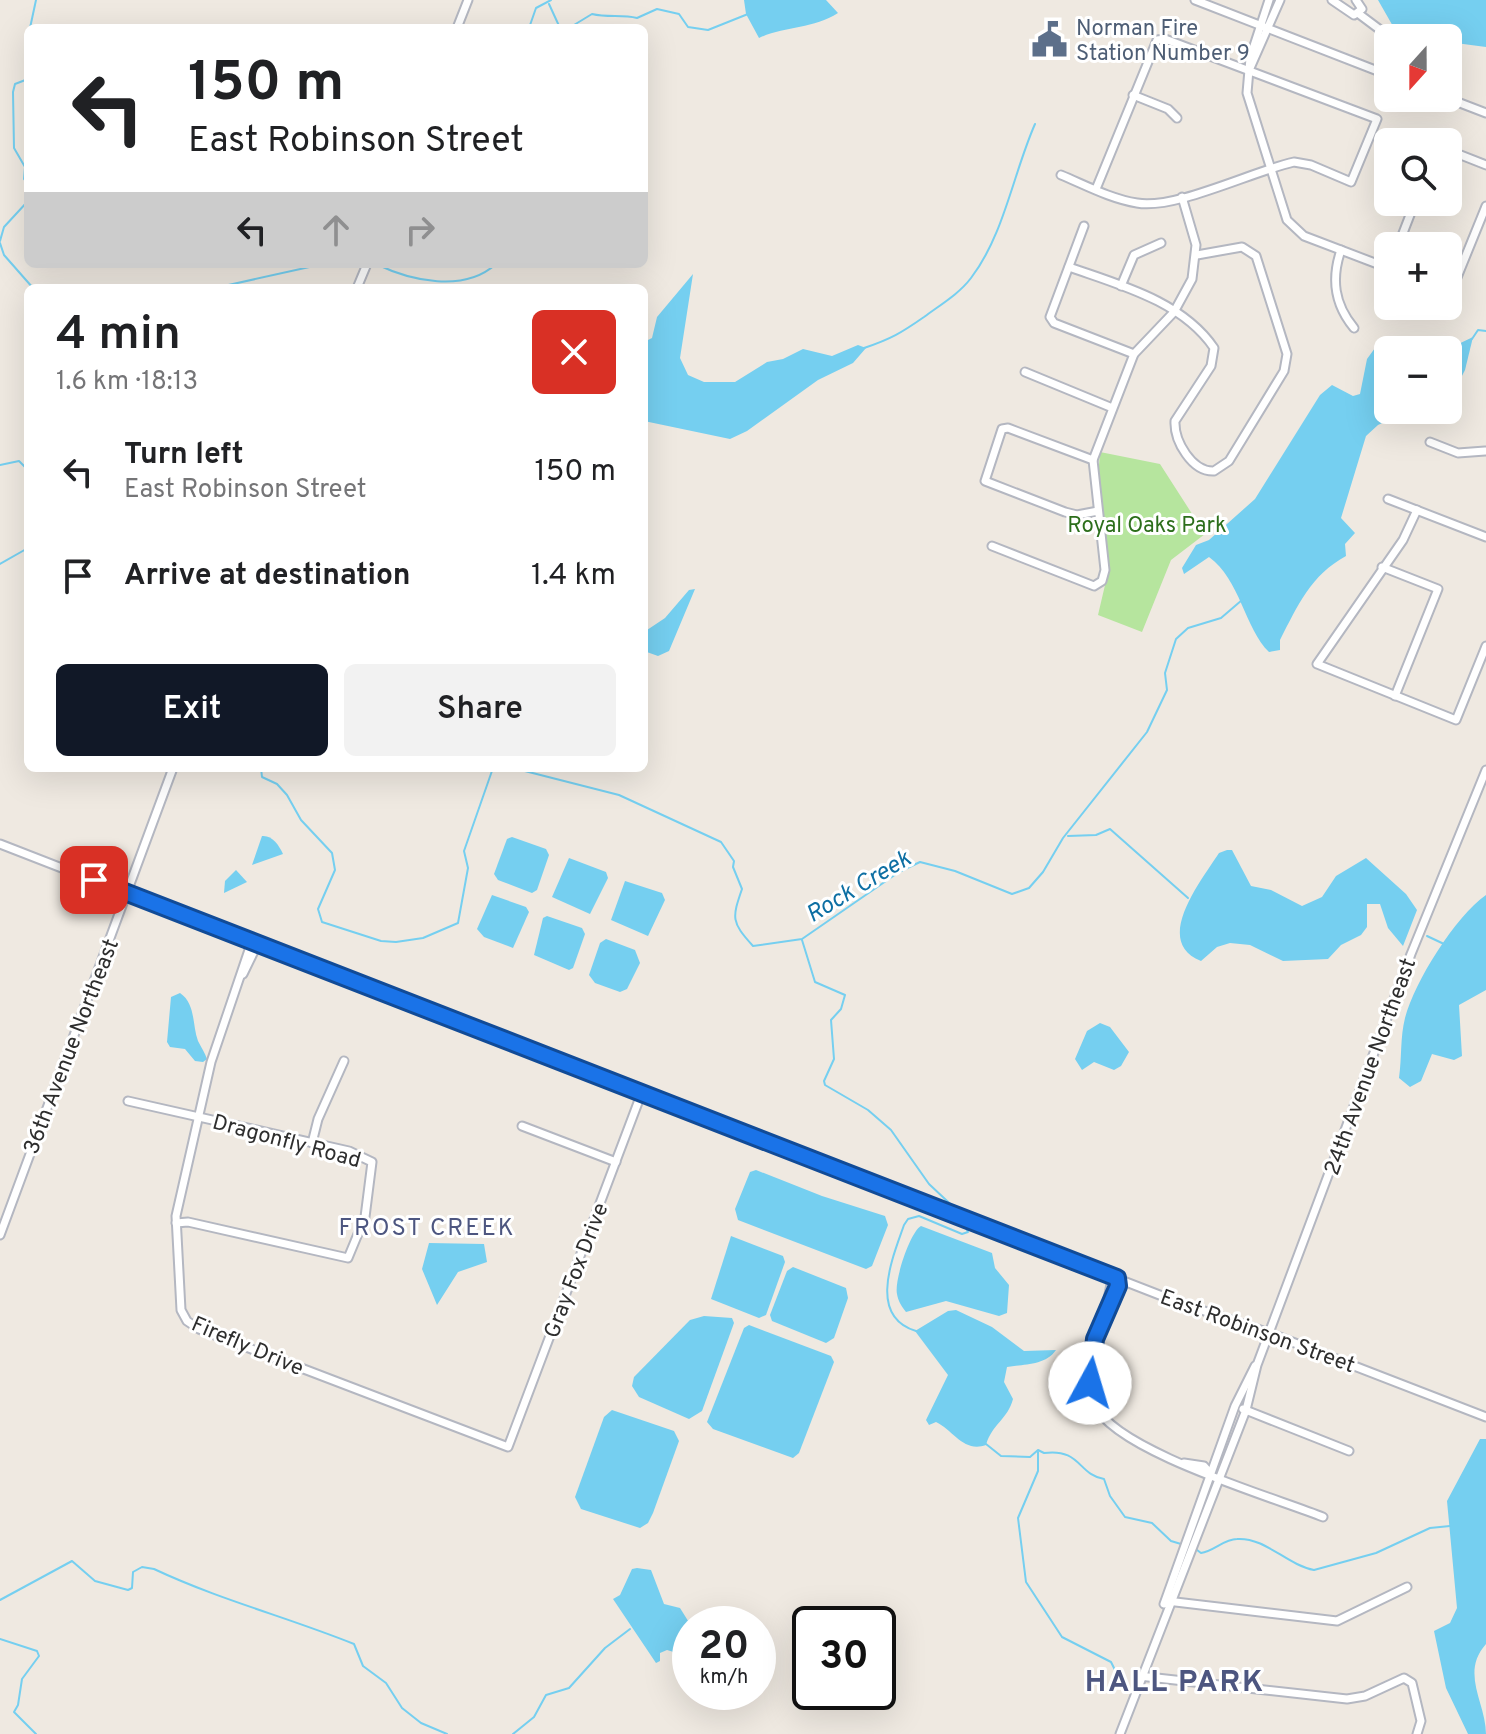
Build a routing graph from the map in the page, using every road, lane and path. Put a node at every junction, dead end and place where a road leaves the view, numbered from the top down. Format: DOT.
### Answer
graph roads {
  1 [pos="468,0"];
  2 [pos="1195,0"];
  3 [pos="1269,0"];
  4 [pos="1280,0"];
  5 [pos="1332,0"];
  6 [pos="1355,0"];
  7 [pos="1347,8"];
  8 [pos="1359,14"];
  9 [pos="459,24"];
  10 [pos="1374,25"];
  11 [pos="1264,29"];
  12 [pos="1374,70"];
  13 [pos="1249,71"];
  14 [pos="1133,95"];
  15 [pos="1462,104"];
  16 [pos="1486,113"];
  17 [pos="1177,118"];
  18 [pos="1462,156"];
  19 [pos="1486,165"];
  20 [pos="1270,169"];
  21 [pos="1061,175"];
  22 [pos="1096,189"];
  23 [pos="1182,197"];
  24 [pos="1486,206"];
  25 [pos="1084,226"];
  26 [pos="1161,243"];
  27 [pos="1341,250"];
  28 [pos="1197,255"];
  29 [pos="1374,263"];
  30 [pos="1462,265"];
  31 [pos="1069,267"];
  32 [pos="1121,286"];
  33 [pos="1174,312"];
  34 [pos="1354,328"];
  35 [pos="1134,354"];
  36 [pos="1025,372"];
  37 [pos="1110,407"];
  38 [pos="1430,442"];
  39 [pos="1486,449"];
  40 [pos="1093,460"];
  41 [pos="1388,499"];
  42 [pos="1417,510"];
  43 [pos="1098,511"];
  44 [pos="1486,537"];
  45 [pos="992,546"];
  46 [pos="1382,567"];
  47 [pos="1486,646"];
  48 [pos="1395,696"];
  49 [pos="1486,770"];
  50 [pos="171,772"];
  51 [pos="0,844"];
  52 [pos="126,893"];
  53 [pos="255,942"];
  54 [pos="344,1061"];
  55 [pos="642,1092"];
  56 [pos="128,1101"];
  57 [pos="198,1117"];
  58 [pos="522,1126"];
  59 [pos="312,1143"];
  60 [pos="616,1162"];
  61 [pos="176,1223"];
  62 [pos="0,1235"];
  63 [pos="1117,1278"];
  64 [pos="1269,1333"];
  65 [pos="1257,1365"];
  66 [pos="1235,1406"];
  67 [pos="1246,1410"];
  68 [pos="1486,1417"];
  69 [pos="508,1447"];
  70 [pos="1349,1451"];
  71 [pos="1210,1473"];
  72 [pos="1220,1477"];
  73 [pos="1323,1517"];
  74 [pos="1407,1587"];
  75 [pos="1168,1601"];
  76 [pos="1139,1676"];
  77 [pos="1118,1734"];
  78 [pos="1417,1734"];
  1 -- 9 [label="street"];
  2 -- 11 [label="street"];
  3 -- 11 [label="street"];
  4 -- 11 [label="street"];
  5 -- 7 [label="street"];
  6 -- 7 [label="street"];
  6 -- 8 [label="street"];
  7 -- 8 [label="street"];
  8 -- 10 [label="street"];
  11 -- 12 [label="street"];
  11 -- 13 [label="street"];
  13 -- 14 [label="street"];
  13 -- 20 [label="street"];
  13 -- 20 [label="street"];
  14 -- 17 [label="street"];
  14 -- 22 [label="street"];
  15 -- 16 [label="street"];
  18 -- 19 [label="street"];
  20 -- 23 [label="street"];
  20 -- 27 [label="street"];
  21 -- 22 [label="street"];
  22 -- 23 [label="street"];
  23 -- 28 [label="street"];
  24 -- 30 [label="street"];
  25 -- 31 [label="street"];
  26 -- 32 [label="street"];
  27 -- 29 [label="street"];
  27 -- 34 [label="street"];
  28 -- 33 [label="street"];
  28 -- 33 [label="street"];
  31 -- 32 [label="street"];
  31 -- 35 [label="street"];
  32 -- 33 [label="street"];
  33 -- 35 [label="street"];
  35 -- 37 [label="street"];
  36 -- 37 [label="street"];
  37 -- 40 [label="street"];
  38 -- 39 [label="street"];
  40 -- 43 [label="street"];
  40 -- 43 [label="street"];
  41 -- 42 [label="street"];
  42 -- 44 [label="street"];
  42 -- 46 [label="street"];
  43 -- 45 [label="street"];
  46 -- 48 [label="street"];
  46 -- 48 [label="street"];
  47 -- 48 [label="street"];
  49 -- 64 [label="street, 24th Avenue Northeast"];
  50 -- 52 [label="street, 36th Avenue Northeast"];
  51 -- 52 [label="street, East Robinson Street"];
  52 -- 53 [label="street, East Robinson Street"];
  52 -- 62 [label="street, 36th Avenue Northeast"];
  53 -- 55 [label="street, East Robinson Street"];
  53 -- 57 [label="street, Firefly Drive"];
  54 -- 59 [label="street"];
  55 -- 60 [label="street, Gray Fox Drive"];
  55 -- 63 [label="street, East Robinson Street"];
  56 -- 57 [label="street, Dragonfly Road"];
  57 -- 59 [label="street, Dragonfly Road"];
  57 -- 61 [label="street, Firefly Drive"];
  58 -- 60 [label="street"];
  59 -- 61 [label="street, Dragonfly Road"];
  60 -- 69 [label="street, Gray Fox Drive"];
  61 -- 69 [label="street, Firefly Drive"];
  63 -- 64 [label="street, East Robinson Street"];
  63 -- 71 [label="street"];
  64 -- 65 [label="street, 24th Avenue Northeast"];
  64 -- 68 [label="street, East Robinson Street"];
  65 -- 66 [label="street, 24th Avenue Northeast"];
  65 -- 67 [label="street, 24th Avenue Northeast"];
  66 -- 67 [label="street"];
  66 -- 71 [label="street, 24th Avenue Northeast"];
  67 -- 70 [label="street"];
  67 -- 72 [label="street, 24th Avenue Northeast"];
  71 -- 72 [label="street"];
  71 -- 75 [label="street, 24th Avenue Northeast"];
  72 -- 73 [label="street"];
  72 -- 75 [label="street, 24th Avenue Northeast"];
  74 -- 75 [label="street"];
  75 -- 76 [label="street, 24th Avenue Northeast"];
  76 -- 77 [label="street, 24th Avenue Northeast"];
  76 -- 78 [label="street"];
}
